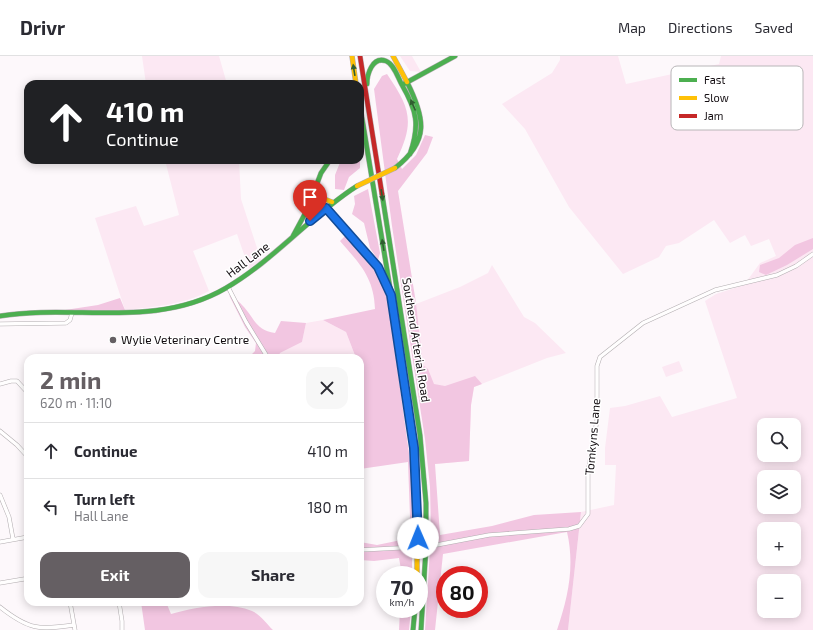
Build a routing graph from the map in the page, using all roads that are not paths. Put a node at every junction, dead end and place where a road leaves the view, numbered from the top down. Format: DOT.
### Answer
graph roads {
  1 [pos="352,56"];
  2 [pos="360,56"];
  3 [pos="393,56"];
  4 [pos="455,56"];
  5 [pos="416,77"];
  6 [pos="355,80"];
  7 [pos="364,80"];
  8 [pos="407,82"];
  9 [pos="364,83"];
  10 [pos="402,84"];
  11 [pos="413,92"];
  12 [pos="371,129"];
  13 [pos="364,130"];
  14 [pos="410,154"];
  15 [pos="328,164"];
  16 [pos="316,184"];
  17 [pos="332,202"];
  18 [pos="326,208"];
  19 [pos="293,236"];
  20 [pos="813,254"];
  21 [pos="228,287"];
  22 [pos="391,295"];
  23 [pos="72,313"];
  24 [pos="0,316"];
  25 [pos="0,324"];
  26 [pos="266,354"];
  27 [pos="0,384"];
  28 [pos="24,388"];
  29 [pos="0,431"];
  30 [pos="24,453"];
  31 [pos="0,495"];
  32 [pos="24,538"];
  33 [pos="13,539"];
  34 [pos="0,542"];
  35 [pos="419,547"];
  36 [pos="426,547"];
  37 [pos="364,550"];
  38 [pos="418,566"];
  39 [pos="24,579"];
  40 [pos="0,583"];
  41 [pos="71,606"];
  42 [pos="120,606"];
  43 [pos="0,607"];
  44 [pos="414,618"];
  45 [pos="74,625"];
  46 [pos="38,630"];
  47 [pos="75,630"];
  48 [pos="122,630"];
  49 [pos="413,630"];
  50 [pos="421,630"];
  6 -- 1 [label="main road, one-way"];
  2 -- 7 [label="main road, Southend Arterial Road"];
  3 -- 8 [label="main road, Hall Lane"];
  4 -- 5 [label="main road"];
  5 -- 8 [label="main road"];
  5 -- 11 [label="main road"];
  8 -- 10 [label="main road"];
  8 -- 11 [label="main road, Hall Lane"];
  9 -- 12 [label="main road, Southend Arterial Road"];
  10 -- 12 [label="main road, Hall Lane"];
  14 -- 10 [label="main road, Hall Lane, one-way"];
  11 -- 14 [label="main road, Hall Lane"];
  12 -- 36 [label="main road, Southend Arterial Road, one-way"];
  22 -- 13 [label="main road, Southend Arterial Road, one-way"];
  14 -- 17 [label="main road, Hall Lane, bridge"];
  15 -- 16 [label="main road"];
  16 -- 17 [label="main road"];
  16 -- 19 [label="main road"];
  17 -- 18 [label="main road, Hall Lane"];
  18 -- 19 [label="main road, Hall Lane"];
  18 -- 22 [label="main road"];
  19 -- 21 [label="main road, Hall Lane"];
  20 -- 36 [label="street, Tomkyns Lane"];
  21 -- 23 [label="main road, Hall Lane"];
  21 -- 26 [label="street"];
  22 -- 35 [label="main road, Southend Arterial Road"];
  23 -- 24 [label="main road, Hall Lane"];
  23 -- 25 [label="street"];
  27 -- 28 [label="street"];
  29 -- 30 [label="street"];
  31 -- 33 [label="street"];
  32 -- 33 [label="street"];
  33 -- 34 [label="street"];
  35 -- 37 [label="street"];
  35 -- 38 [label="main road, Southend Arterial Road"];
  36 -- 50 [label="main road, Southend Arterial Road"];
  39 -- 40 [label="street"];
  41 -- 45 [label="street"];
  42 -- 48 [label="street"];
  43 -- 46 [label="street"];
  44 -- 49 [label="main road"];
  45 -- 46 [label="street"];
  45 -- 47 [label="street"];
}
